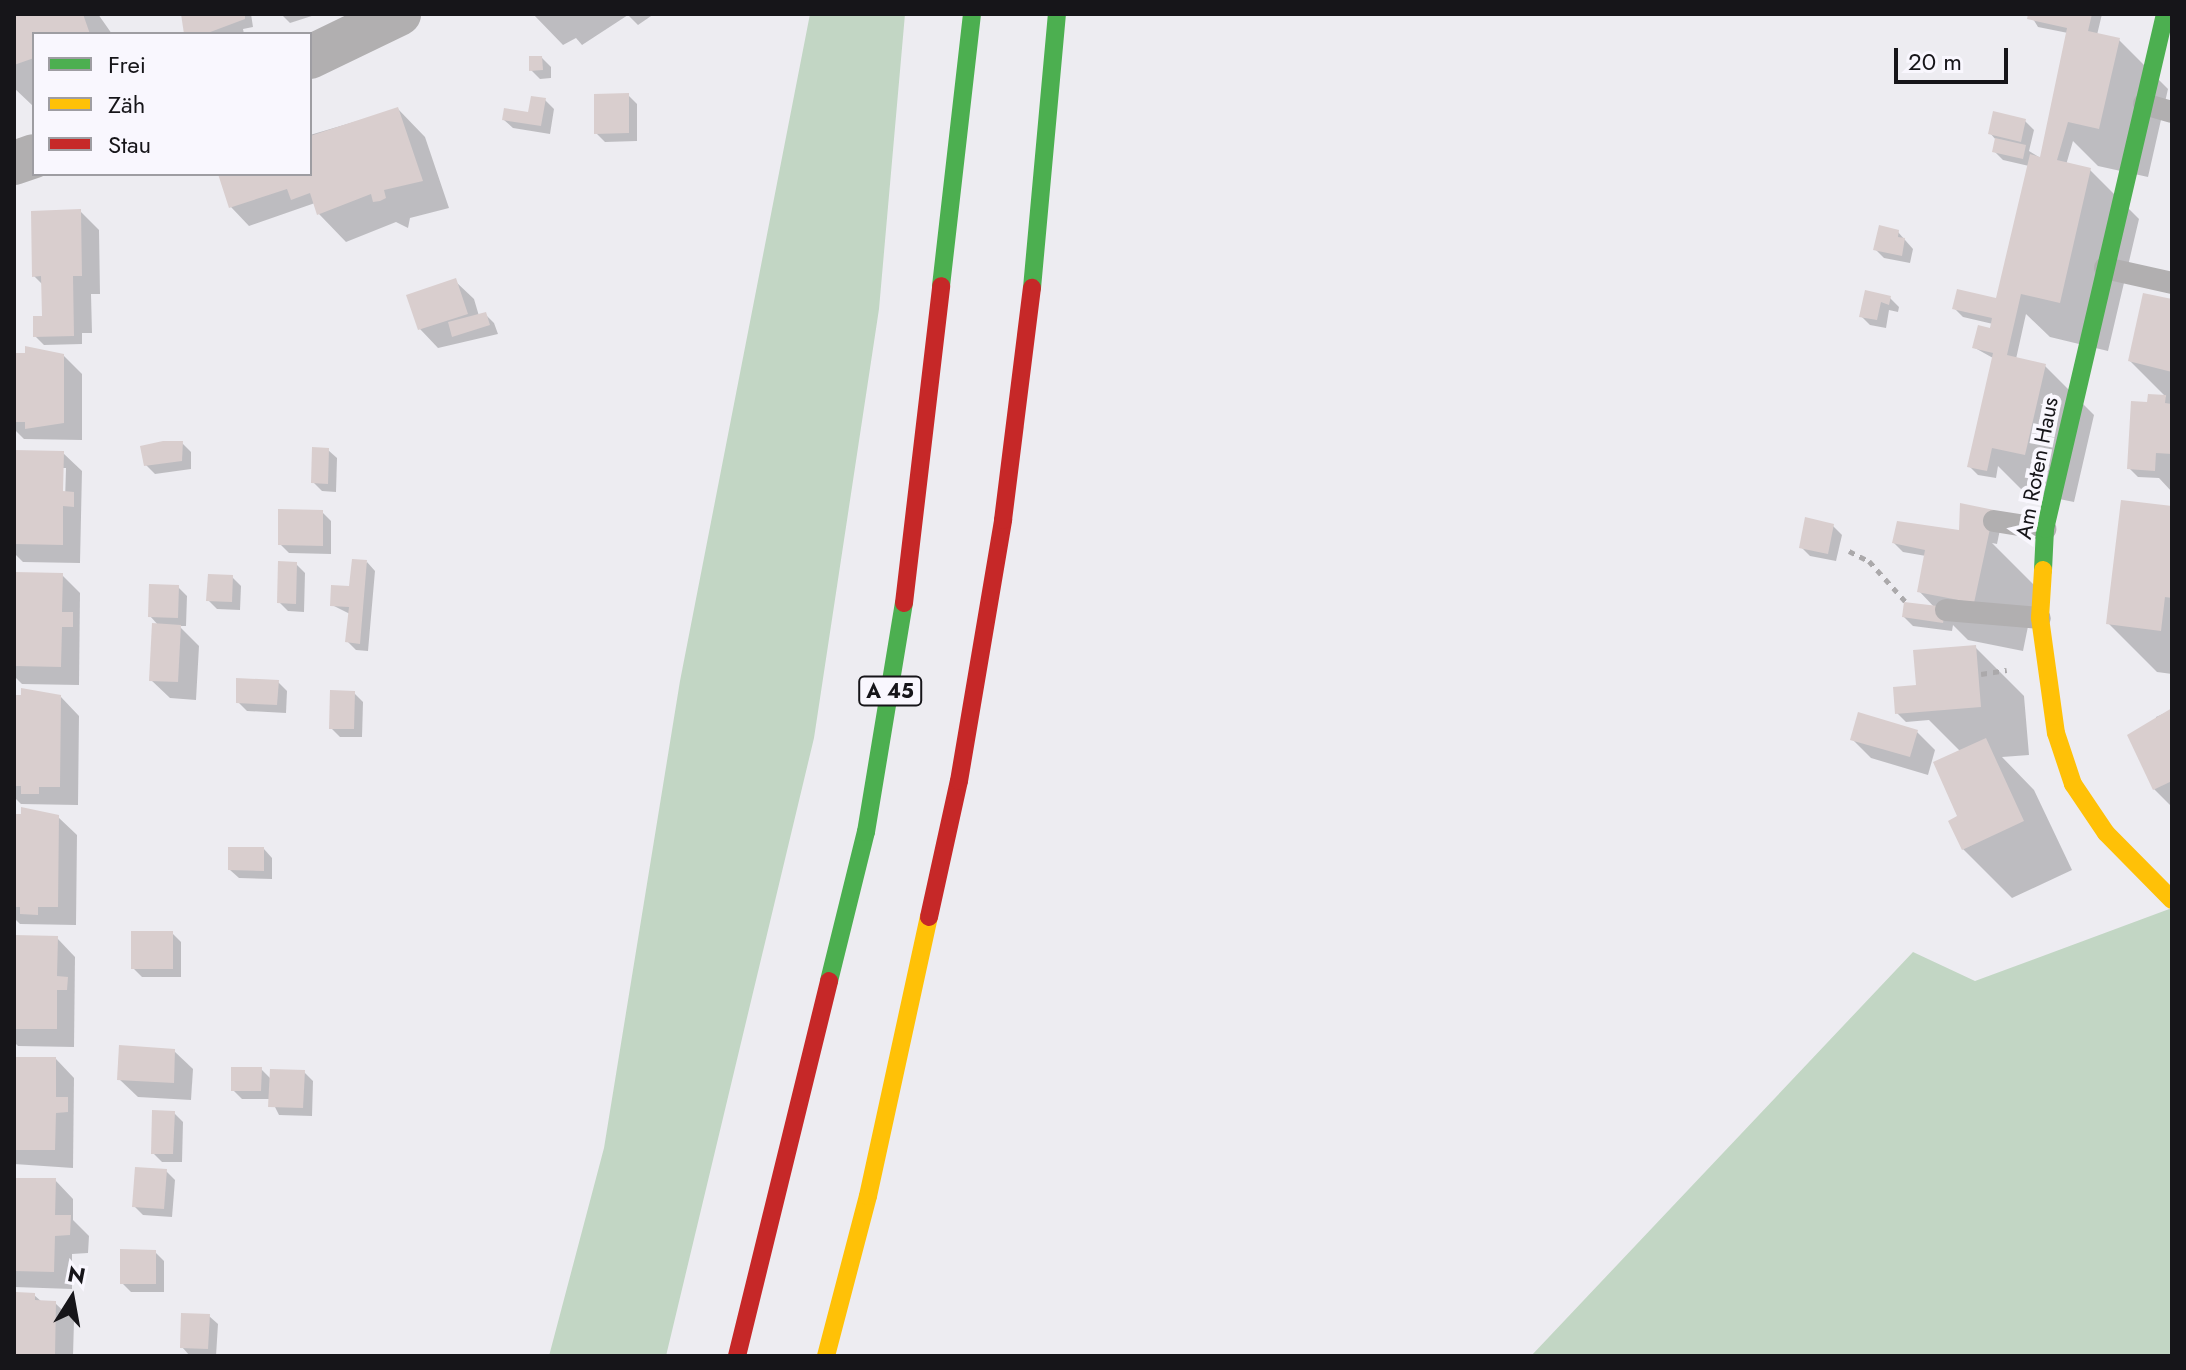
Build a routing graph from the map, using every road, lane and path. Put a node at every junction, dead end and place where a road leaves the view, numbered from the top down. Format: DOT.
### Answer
graph roads {
  1 [pos="399,14"];
  2 [pos="972,14"];
  3 [pos="1057,14"];
  4 [pos="2165,14"];
  5 [pos="312,56"];
  6 [pos="2144,104"];
  7 [pos="2172,112"];
  8 [pos="2105,268"];
  9 [pos="2172,283"];
  10 [pos="1994,521"];
  11 [pos="2045,529"];
  12 [pos="1849,551"];
  13 [pos="1905,601"];
  14 [pos="1946,610"];
  15 [pos="2040,618"];
  16 [pos="2017,669"];
  17 [pos="1981,674"];
  18 [pos="2172,900"];
  19 [pos="737,1356"];
  20 [pos="826,1356"];
  1 -- 5 [label="street"];
  2 -- 19 [label="main road, A 45"];
  3 -- 20 [label="main road"];
  4 -- 6 [label="main road, Am Roten Haus"];
  6 -- 7 [label="lane"];
  6 -- 8 [label="main road, Am Roten Haus"];
  8 -- 9 [label="lane"];
  8 -- 11 [label="main road, Am Roten Haus"];
  10 -- 11 [label="lane"];
  11 -- 15 [label="main road, Am Roten Haus"];
  12 -- 13 [label="path"];
  14 -- 15 [label="lane"];
  15 -- 18 [label="main road, Am Roten Haus"];
  16 -- 17 [label="path"];
}
